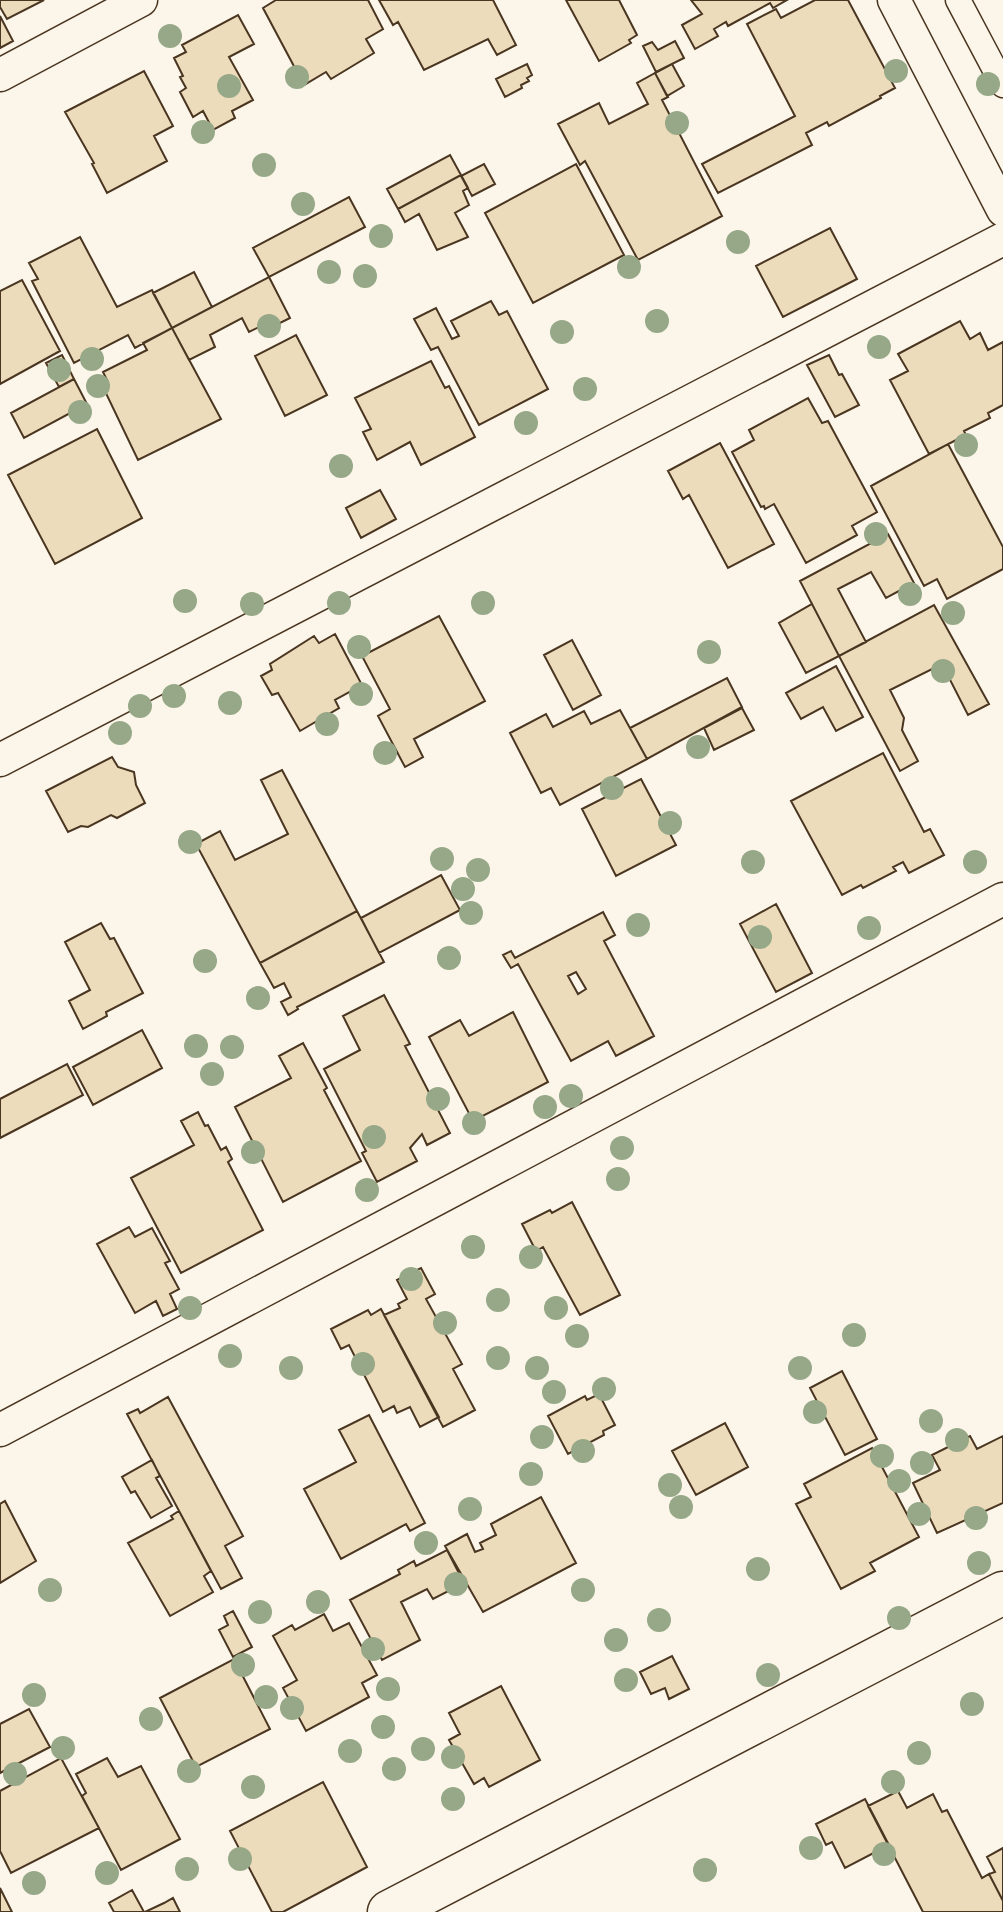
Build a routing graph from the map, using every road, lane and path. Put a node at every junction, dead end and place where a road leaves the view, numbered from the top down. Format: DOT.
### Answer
graph roads {
  1 [pos="141,0"];
  2 [pos="894,0"];
  3 [pos="958,0"];
  4 [pos="0,75"];
  5 [pos="1003,85"];
  6 [pos="1003,210"];
  7 [pos="1003,239"];
  8 [pos="0,760"];
  9 [pos="1003,899"];
  10 [pos="0,1430"];
  11 [pos="1003,1593"];
  12 [pos="389,1912"];
  1 -- 4 [label="street"];
  2 -- 6 [label="street"];
  3 -- 5 [label="street"];
  7 -- 8 [label="street"];
  9 -- 10 [label="street"];
  11 -- 12 [label="street"];
}
